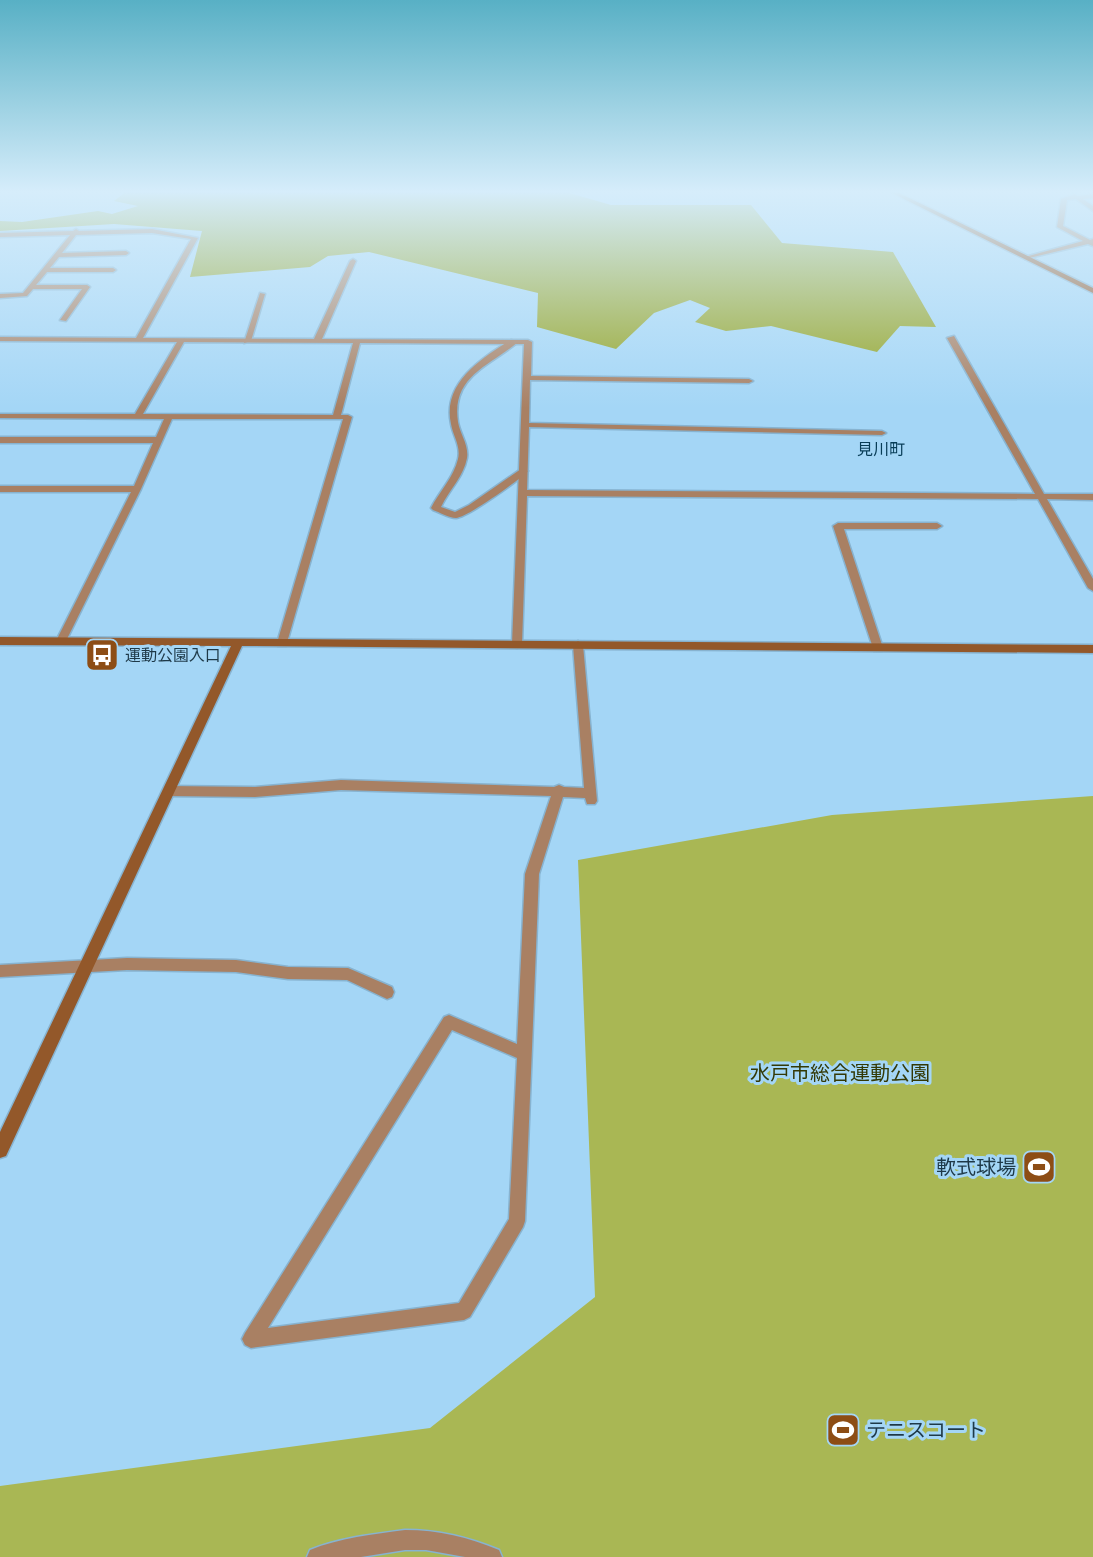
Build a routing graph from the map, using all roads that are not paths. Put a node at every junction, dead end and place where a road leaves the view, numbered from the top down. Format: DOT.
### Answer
graph roads {
  1 [pos="52,263"];
  2 [pos="181,263"];
  3 [pos="352,263"];
  4 [pos="1036,263"];
  5 [pos="46,270"];
  6 [pos="113,270"];
  7 [pos="32,287"];
  8 [pos="1093,291"];
  9 [pos="262,294"];
  10 [pos="0,296"];
  11 [pos="64,320"];
  12 [pos="951,338"];
  13 [pos="0,339"];
  14 [pos="138,340"];
  15 [pos="182,340"];
  16 [pos="247,340"];
  17 [pos="317,341"];
  18 [pos="357,341"];
  19 [pos="514,342"];
  20 [pos="529,378"];
  21 [pos="749,381"];
  22 [pos="0,416"];
  23 [pos="138,416"];
  24 [pos="169,417"];
  25 [pos="336,417"];
  26 [pos="527,425"];
  27 [pos="882,433"];
  28 [pos="0,440"];
  29 [pos="159,440"];
  30 [pos="524,471"];
  31 [pos="0,489"];
  32 [pos="137,489"];
  33 [pos="523,493"];
  34 [pos="1039,496"];
  35 [pos="1093,497"];
  36 [pos="937,526"];
  37 [pos="1093,588"];
  38 [pos="0,641"];
  39 [pos="61,641"];
  40 [pos="238,643"];
  41 [pos="282,643"];
  42 [pos="517,644"];
  43 [pos="578,645"];
  44 [pos="878,648"];
  45 [pos="1093,650"];
  46 [pos="559,790"];
  47 [pos="169,791"];
  48 [pos="86,968"];
  49 [pos="0,971"];
  50 [pos="387,992"];
  51 [pos="524,1054"];
  52 [pos="0,1150"];
  53 [pos="317,1557"];
  54 [pos="492,1557"];
  1 -- 5 [label="street"];
  2 -- 14 [label="street"];
  3 -- 17 [label="street"];
  4 -- 8 [label="street"];
  5 -- 6 [label="street"];
  5 -- 7 [label="street"];
  7 -- 10 [label="street"];
  7 -- 11 [label="street"];
  9 -- 16 [label="street"];
  12 -- 34 [label="street"];
  13 -- 14 [label="street"];
  14 -- 15 [label="street"];
  15 -- 16 [label="street"];
  15 -- 23 [label="street"];
  16 -- 17 [label="street"];
  17 -- 18 [label="street"];
  18 -- 19 [label="street"];
  18 -- 25 [label="street"];
  19 -- 20 [label="street"];
  19 -- 30 [label="street"];
  20 -- 21 [label="street"];
  20 -- 26 [label="street"];
  22 -- 23 [label="street"];
  23 -- 24 [label="street"];
  24 -- 25 [label="street"];
  24 -- 29 [label="street"];
  25 -- 41 [label="street"];
  26 -- 27 [label="street"];
  26 -- 30 [label="street"];
  28 -- 29 [label="street"];
  29 -- 32 [label="street"];
  30 -- 33 [label="street"];
  31 -- 32 [label="street"];
  32 -- 39 [label="street"];
  33 -- 34 [label="street"];
  33 -- 42 [label="street"];
  34 -- 35 [label="street"];
  34 -- 37 [label="street"];
  36 -- 44 [label="street"];
  38 -- 39 [label="street"];
  39 -- 40 [label="street"];
  40 -- 41 [label="street"];
  40 -- 47 [label="street"];
  41 -- 42 [label="street"];
  42 -- 43 [label="street"];
  43 -- 44 [label="street"];
  43 -- 46 [label="street"];
  44 -- 45 [label="street"];
  46 -- 47 [label="street"];
  46 -- 51 [label="street"];
  47 -- 48 [label="street"];
  48 -- 49 [label="street"];
  48 -- 50 [label="street"];
  48 -- 52 [label="street"];
  51 -- 51 [label="street"];
  53 -- 54 [label="street"];
}
